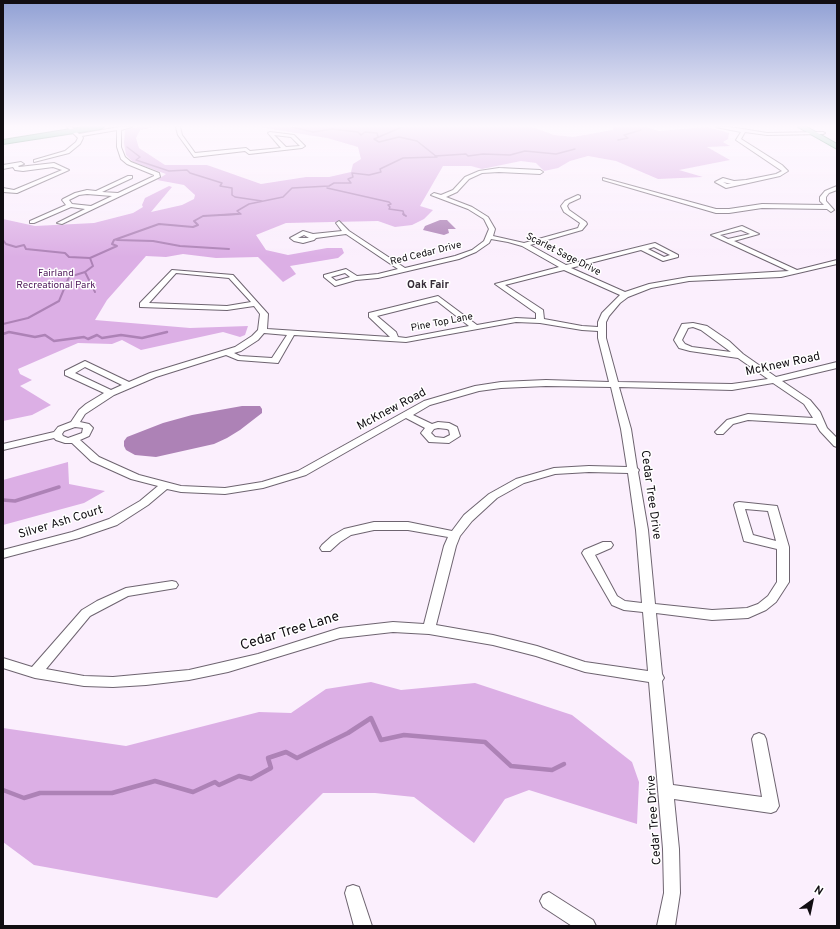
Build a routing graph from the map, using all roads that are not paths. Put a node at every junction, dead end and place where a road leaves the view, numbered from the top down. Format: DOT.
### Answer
graph roads {
  1 [pos="65,170"];
  2 [pos="144,170"];
  3 [pos="496,170"];
  4 [pos="506,170"];
  5 [pos="784,170"];
  6 [pos="540,172"];
  7 [pos="130,177"];
  8 [pos="605,179"];
  9 [pos="734,182"];
  10 [pos="837,188"];
  11 [pos="3,190"];
  12 [pos="99,191"];
  13 [pos="118,195"];
  14 [pos="434,195"];
  15 [pos="442,197"];
  16 [pos="578,197"];
  17 [pos="70,204"];
  18 [pos="91,208"];
  19 [pos="32,222"];
  20 [pos="60,223"];
  21 [pos="339,223"];
  22 [pos="347,232"];
  23 [pos="313,236"];
  24 [pos="490,237"];
  25 [pos="728,241"];
  26 [pos="524,245"];
  27 [pos="642,248"];
  28 [pos="837,262"];
  29 [pos="564,268"];
  30 [pos="404,270"];
  31 [pos="796,272"];
  32 [pos="356,278"];
  33 [pos="625,295"];
  34 [pos="255,304"];
  35 [pos="540,321"];
  36 [pos="475,327"];
  37 [pos="600,329"];
  38 [pos="262,331"];
  39 [pos="291,334"];
  40 [pos="395,340"];
  41 [pos="228,353"];
  42 [pos="740,356"];
  43 [pos="837,365"];
  44 [pos="777,380"];
  45 [pos="614,384"];
  46 [pos="129,385"];
  47 [pos="111,393"];
  48 [pos="405,414"];
  49 [pos="819,421"];
  50 [pos="74,424"];
  51 [pos="430,427"];
  52 [pos="720,432"];
  53 [pos="57,434"];
  54 [pos="75,440"];
  55 [pos="837,444"];
  56 [pos="3,448"];
  57 [pos="634,470"];
  58 [pos="164,486"];
  59 [pos="455,535"];
  60 [pos="607,545"];
  61 [pos="783,547"];
  62 [pos="326,548"];
  63 [pos="3,554"];
  64 [pos="172,585"];
  65 [pos="650,608"];
  66 [pos="429,629"];
  67 [pos="3,663"];
  68 [pos="35,674"];
  69 [pos="657,678"];
  70 [pos="759,739"];
  71 [pos="667,790"];
  72 [pos="353,893"];
  73 [pos="549,901"];
  74 [pos="363,926"];
  75 [pos="587,926"];
  76 [pos="666,926"];
  1 -- 11 [label="street"];
  2 -- 13 [label="street"];
  3 -- 15 [label="street"];
  4 -- 6 [label="street"];
  5 -- 9 [label="street"];
  7 -- 12 [label="street"];
  8 -- 10 [label="street"];
  12 -- 13 [label="street"];
  12 -- 17 [label="street"];
  13 -- 18 [label="street"];
  14 -- 15 [label="street"];
  15 -- 24 [label="street"];
  16 -- 26 [label="street"];
  17 -- 18 [label="street"];
  17 -- 19 [label="street"];
  18 -- 20 [label="street"];
  21 -- 22 [label="street"];
  22 -- 23 [label="street"];
  22 -- 30 [label="street"];
  24 -- 26 [label="street, Scarlet Sage Drive"];
  24 -- 30 [label="street, Red Cedar Drive"];
  25 -- 25 [label="street"];
  25 -- 31 [label="street"];
  26 -- 29 [label="street, Scarlet Sage Drive"];
  27 -- 29 [label="street"];
  28 -- 31 [label="street"];
  29 -- 33 [label="street, Scarlet Sage Drive"];
  29 -- 35 [label="street"];
  30 -- 32 [label="street, Red Cedar Drive"];
  31 -- 33 [label="street"];
  33 -- 37 [label="street"];
  34 -- 34 [label="street"];
  34 -- 38 [label="street"];
  35 -- 36 [label="street, Pine Top Lane"];
  35 -- 37 [label="street, Pine Top Lane"];
  36 -- 40 [label="street, Pine Top Lane"];
  36 -- 40 [label="street"];
  37 -- 45 [label="street, Cedar Tree Drive"];
  38 -- 39 [label="street, Pine Top Lane"];
  38 -- 41 [label="street"];
  39 -- 40 [label="street, Pine Top Lane"];
  39 -- 41 [label="street"];
  41 -- 46 [label="street"];
  42 -- 42 [label="street"];
  42 -- 44 [label="street"];
  43 -- 44 [label="street, McKnew Road"];
  44 -- 45 [label="street, McKnew Road"];
  44 -- 49 [label="street"];
  45 -- 48 [label="street, McKnew Road"];
  45 -- 57 [label="street, Cedar Tree Drive"];
  46 -- 47 [label="street"];
  46 -- 47 [label="street"];
  47 -- 50 [label="street"];
  48 -- 51 [label="street"];
  48 -- 58 [label="street, McKnew Road"];
  49 -- 52 [label="street"];
  49 -- 55 [label="street"];
  50 -- 53 [label="street"];
  50 -- 54 [label="street"];
  53 -- 54 [label="street"];
  53 -- 56 [label="street"];
  54 -- 58 [label="street, McKnew Road"];
  57 -- 59 [label="street"];
  57 -- 65 [label="street, Cedar Tree Drive"];
  58 -- 63 [label="street, Silver Ash Court"];
  59 -- 62 [label="street"];
  59 -- 66 [label="street"];
  60 -- 65 [label="street"];
  61 -- 65 [label="street"];
  64 -- 68 [label="street"];
  65 -- 69 [label="street, Cedar Tree Drive"];
  66 -- 68 [label="street, Cedar Tree Lane"];
  66 -- 69 [label="street, Cedar Tree Lane"];
  67 -- 68 [label="street, Cedar Tree Lane"];
  69 -- 71 [label="street, Cedar Tree Drive"];
  70 -- 71 [label="street"];
  71 -- 76 [label="street, Cedar Tree Drive"];
  72 -- 74 [label="street"];
  73 -- 75 [label="street"];
}
